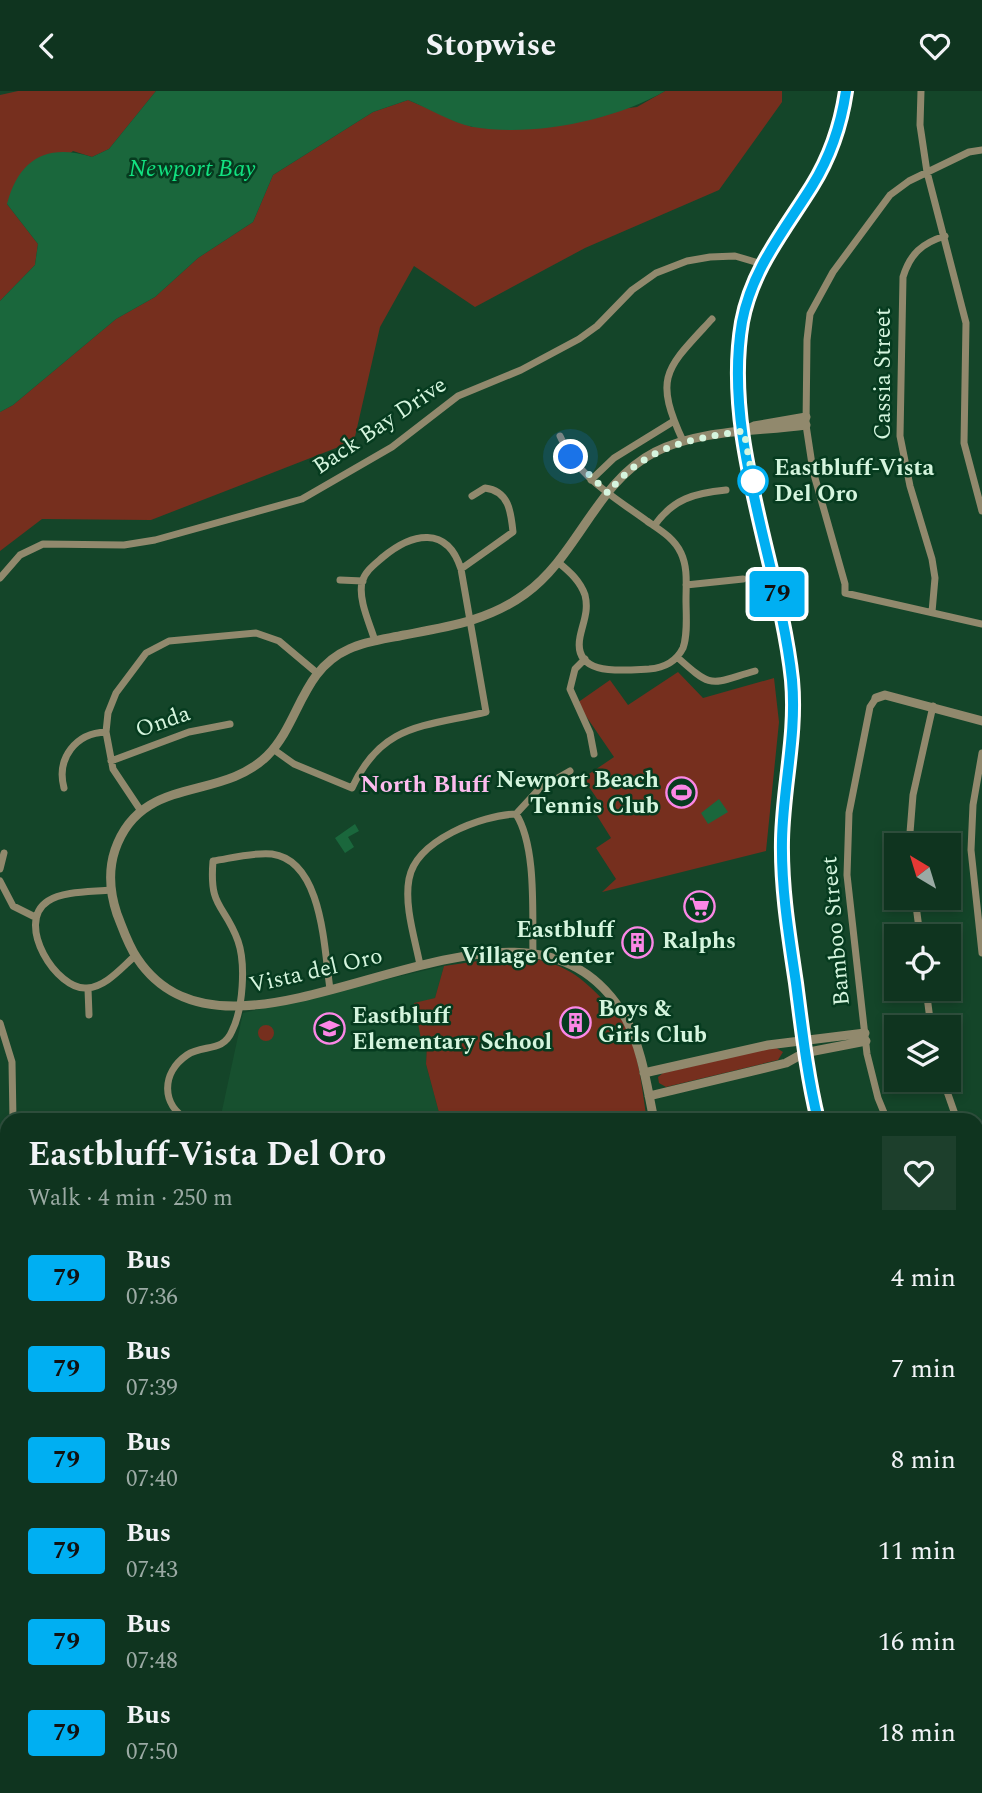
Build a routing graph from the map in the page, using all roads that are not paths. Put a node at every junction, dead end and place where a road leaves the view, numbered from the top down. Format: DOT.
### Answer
graph roads {
  1 [pos="846,91"];
  2 [pos="921,91"];
  3 [pos="982,150"];
  4 [pos="928,172"];
  5 [pos="945,236"];
  6 [pos="762,264"];
  7 [pos="712,319"];
  8 [pos="674,421"];
  9 [pos="806,421"];
  10 [pos="744,431"];
  11 [pos="560,436"];
  12 [pos="683,441"];
  13 [pos="591,480"];
  14 [pos="726,491"];
  15 [pos="608,493"];
  16 [pos="472,496"];
  17 [pos="982,511"];
  18 [pos="654,526"];
  19 [pos="559,563"];
  20 [pos="461,569"];
  21 [pos="0,578"];
  22 [pos="743,579"];
  23 [pos="340,580"];
  24 [pos="363,581"];
  25 [pos="686,585"];
  26 [pos="932,612"];
  27 [pos="469,622"];
  28 [pos="982,624"];
  29 [pos="375,641"];
  30 [pos="677,657"];
  31 [pos="585,659"];
  32 [pos="755,670"];
  33 [pos="317,673"];
  34 [pos="876,698"];
  35 [pos="933,706"];
  36 [pos="982,721"];
  37 [pos="230,724"];
  38 [pos="106,732"];
  39 [pos="273,749"];
  40 [pos="982,753"];
  41 [pos="594,754"];
  42 [pos="111,761"];
  43 [pos="570,771"];
  44 [pos="64,788"];
  45 [pos="141,811"];
  46 [pos="516,814"];
  47 [pos="910,833"];
  48 [pos="4,853"];
  49 [pos="0,869"];
  50 [pos="0,881"];
  51 [pos="111,890"];
  52 [pos="35,917"];
  53 [pos="982,953"];
  54 [pos="533,954"];
  55 [pos="135,955"];
  56 [pos="420,965"];
  57 [pos="88,989"];
  58 [pos="330,989"];
  59 [pos="238,1007"];
  60 [pos="89,1015"];
  61 [pos="0,1023"];
  62 [pos="866,1037"];
  63 [pos="803,1048"];
  64 [pos="643,1073"];
  65 [pos="947,1092"];
  66 [pos="649,1096"];
  67 [pos="13,1113"];
  68 [pos="180,1113"];
  69 [pos="653,1113"];
  70 [pos="817,1113"];
  71 [pos="884,1113"];
  72 [pos="955,1113"];
  1 -- 6 [label="main road"];
  2 -- 4 [label="street"];
  3 -- 4 [label="street"];
  4 -- 5 [label="street"];
  4 -- 9 [label="street"];
  5 -- 17 [label="street"];
  5 -- 26 [label="street, Cassia Street"];
  6 -- 10 [label="main road"];
  6 -- 21 [label="street, Back Bay Drive"];
  7 -- 8 [label="street"];
  8 -- 12 [label="street"];
  8 -- 13 [label="street"];
  9 -- 10 [label="street, Vista del Oro"];
  9 -- 26 [label="street"];
  10 -- 12 [label="street, Vista del Oro"];
  10 -- 63 [label="main road"];
  11 -- 13 [label="street"];
  12 -- 15 [label="street, Vista del Oro"];
  13 -- 15 [label="street"];
  14 -- 18 [label="street"];
  15 -- 18 [label="street"];
  15 -- 19 [label="street, Vista del Oro"];
  16 -- 20 [label="street"];
  18 -- 25 [label="street"];
  19 -- 27 [label="street, Vista del Oro"];
  19 -- 31 [label="street"];
  20 -- 24 [label="street"];
  20 -- 27 [label="street"];
  22 -- 25 [label="street"];
  23 -- 24 [label="street"];
  24 -- 29 [label="street"];
  25 -- 30 [label="street"];
  26 -- 28 [label="street"];
  27 -- 29 [label="street, Vista del Oro"];
  27 -- 39 [label="street"];
  29 -- 33 [label="street, Vista del Oro"];
  30 -- 31 [label="street"];
  30 -- 32 [label="street"];
  31 -- 41 [label="street"];
  33 -- 38 [label="street"];
  33 -- 39 [label="street, Vista del Oro"];
  34 -- 35 [label="street"];
  34 -- 62 [label="street, Bamboo Street"];
  35 -- 36 [label="street"];
  35 -- 47 [label="street"];
  37 -- 42 [label="street, Onda"];
  38 -- 42 [label="street"];
  38 -- 44 [label="street"];
  39 -- 45 [label="street, Vista del Oro"];
  40 -- 53 [label="street"];
  42 -- 45 [label="street"];
  43 -- 46 [label="street"];
  45 -- 51 [label="street, Vista del Oro"];
  46 -- 54 [label="street"];
  46 -- 56 [label="street"];
  48 -- 49 [label="street"];
  50 -- 52 [label="street"];
  51 -- 52 [label="street"];
  51 -- 55 [label="street, Vista del Oro"];
  52 -- 57 [label="street"];
  54 -- 56 [label="street, Vista del Oro"];
  54 -- 64 [label="street, Vista del Oro"];
  55 -- 57 [label="street"];
  55 -- 59 [label="street, Vista del Oro"];
  56 -- 58 [label="street, Vista del Oro"];
  57 -- 60 [label="street"];
  58 -- 59 [label="street, Vista del Oro"];
  58 -- 59 [label="street"];
  59 -- 68 [label="street"];
  61 -- 67 [label="street"];
  62 -- 63 [label="street"];
  62 -- 71 [label="street, Bamboo Street"];
  63 -- 64 [label="street"];
  63 -- 66 [label="street"];
  63 -- 70 [label="main road"];
  64 -- 66 [label="street, Vista del Oro"];
  65 -- 72 [label="street"];
  66 -- 69 [label="street, Vista del Oro"];
}
